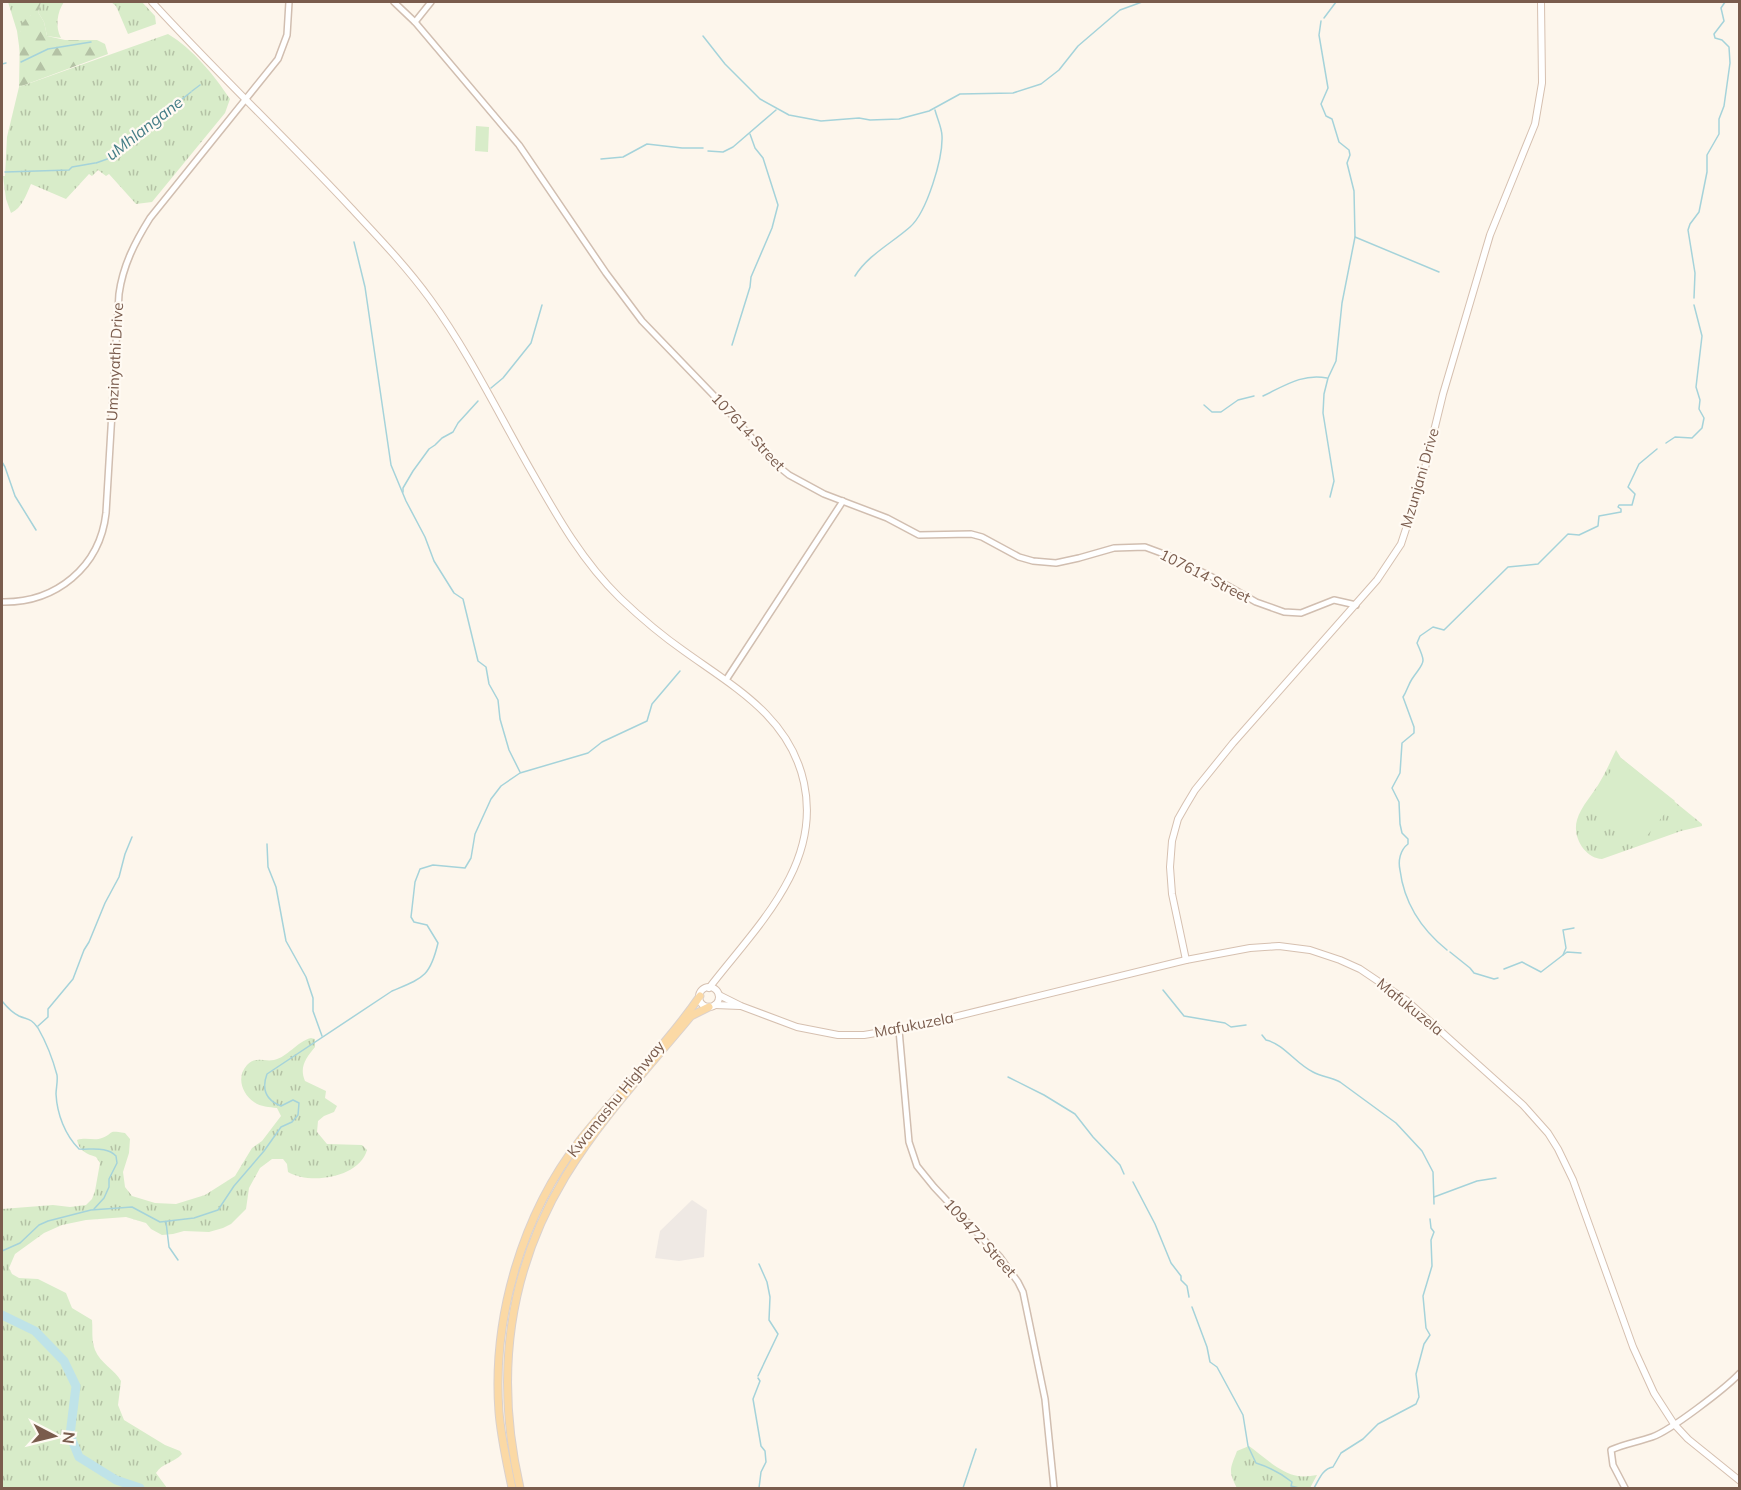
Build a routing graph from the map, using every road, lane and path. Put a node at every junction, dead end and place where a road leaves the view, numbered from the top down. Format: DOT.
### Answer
graph roads {
  1 [pos="153,2"];
  2 [pos="289,2"];
  3 [pos="394,2"];
  4 [pos="431,2"];
  5 [pos="1540,2"];
  6 [pos="415,22"];
  7 [pos="246,101"];
  8 [pos="843,501"];
  9 [pos="2,602"];
  10 [pos="1356,605"];
  11 [pos="726,680"];
  12 [pos="735,957"];
  13 [pos="1186,960"];
  14 [pos="709,987"];
  15 [pos="718,993"];
  16 [pos="700,996"];
  17 [pos="712,1006"];
  18 [pos="741,1006"];
  19 [pos="899,1030"];
  20 [pos="1740,1373"];
  21 [pos="1674,1424"];
  22 [pos="1740,1481"];
  23 [pos="512,1488"];
  24 [pos="520,1488"];
  25 [pos="1054,1488"];
  26 [pos="1625,1488"];
  1 -- 7 [label="main road"];
  2 -- 7 [label="street, Umzinyathi Drive"];
  3 -- 6 [label="street, 107614 Street"];
  4 -- 6 [label="street"];
  5 -- 10 [label="main road, Mzunjani Drive"];
  6 -- 8 [label="street, 107614 Street"];
  7 -- 9 [label="street, Umzinyathi Drive"];
  7 -- 11 [label="main road"];
  8 -- 10 [label="street, 107614 Street"];
  8 -- 11 [label="street"];
  10 -- 13 [label="main road, Mzunjani Drive"];
  11 -- 12 [label="main road"];
  12 -- 14 [label="main road"];
  12 -- 15 [label="main road"];
  13 -- 19 [label="main road, Mafukuzela"];
  13 -- 21 [label="main road, Mafukuzela"];
  14 -- 15 [label="main road"];
  14 -- 16 [label="main road"];
  15 -- 17 [label="main road"];
  15 -- 18 [label="main road"];
  16 -- 17 [label="main road"];
  16 -- 23 [label="main road, Kwamashu Highway"];
  17 -- 18 [label="main road"];
  17 -- 24 [label="main road, Kwamashu Highway"];
  18 -- 19 [label="main road, Mafukuzela"];
  19 -- 25 [label="street, 109472 Street"];
  20 -- 21 [label="street"];
  21 -- 22 [label="main road, Mafukuzela"];
  21 -- 26 [label="street"];
}
